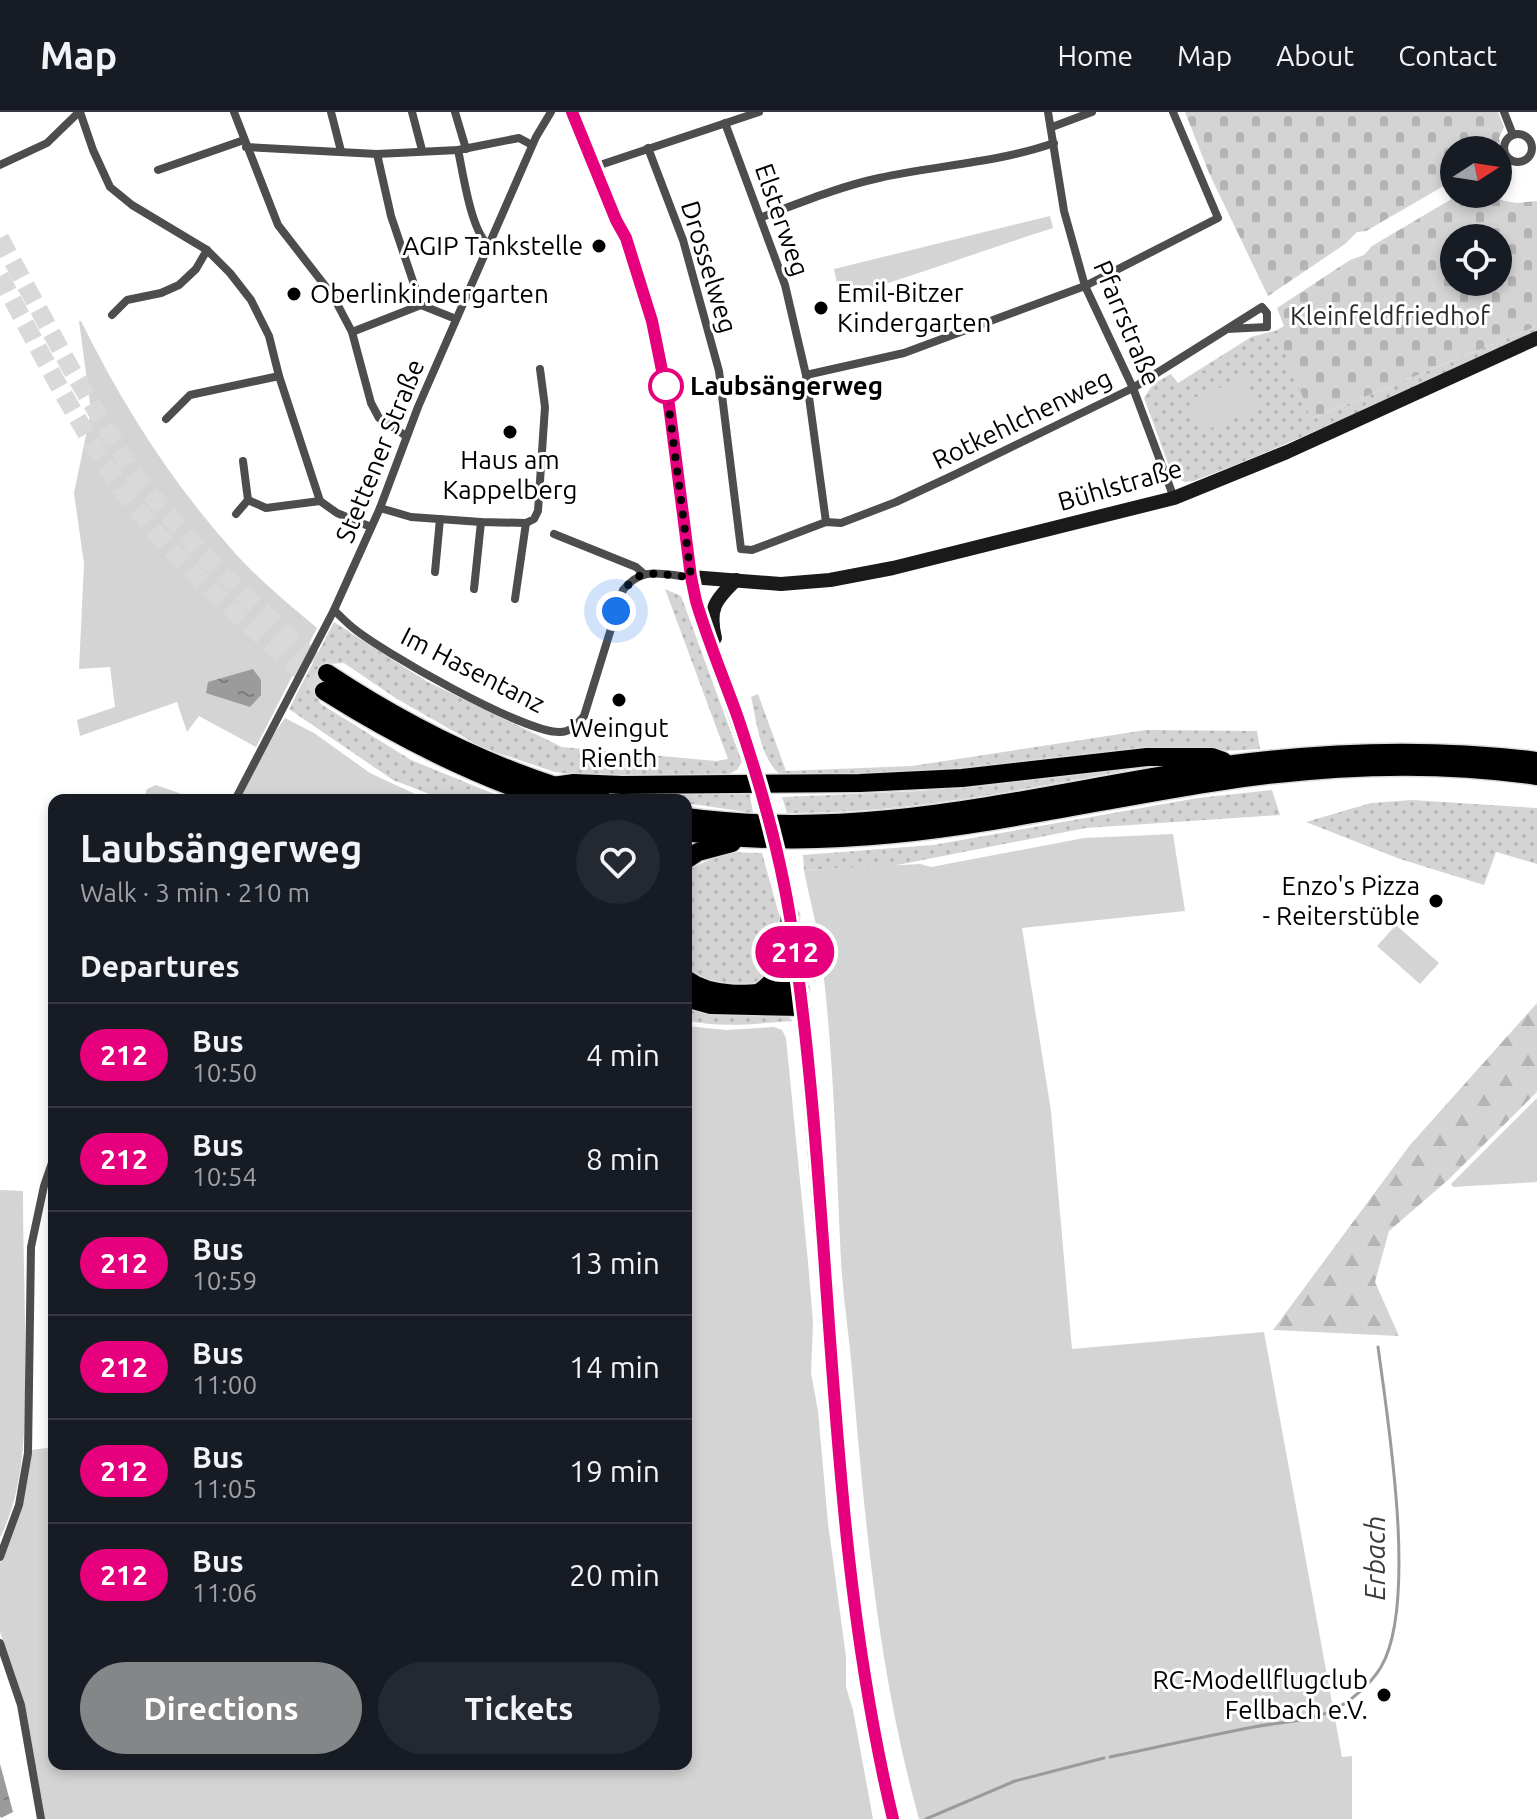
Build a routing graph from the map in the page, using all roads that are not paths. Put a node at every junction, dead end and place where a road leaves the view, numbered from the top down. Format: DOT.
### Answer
graph roads {
  1 [pos="80,112"];
  2 [pos="234,112"];
  3 [pos="331,112"];
  4 [pos="412,112"];
  5 [pos="455,112"];
  6 [pos="551,112"];
  7 [pos="572,112"];
  8 [pos="759,112"];
  9 [pos="1048,112"];
  10 [pos="1092,112"];
  11 [pos="1173,112"];
  12 [pos="1504,112"];
  13 [pos="725,123"];
  14 [pos="1052,127"];
  15 [pos="1513,135"];
  16 [pos="1054,143"];
  17 [pos="1534,143"];
  18 [pos="245,144"];
  19 [pos="532,145"];
  20 [pos="648,148"];
  21 [pos="462,149"];
  22 [pos="422,150"];
  23 [pos="341,151"];
  24 [pos="377,154"];
  25 [pos="0,165"];
  26 [pos="594,167"];
  27 [pos="158,170"];
  28 [pos="762,217"];
  29 [pos="490,246"];
  30 [pos="207,250"];
  31 [pos="1085,286"];
  32 [pos="421,305"];
  33 [pos="112,315"];
  34 [pos="456,319"];
  35 [pos="1227,329"];
  36 [pos="352,332"];
  37 [pos="1537,338"];
  38 [pos="540,369"];
  39 [pos="806,375"];
  40 [pos="279,376"];
  41 [pos="1133,388"];
  42 [pos="166,419"];
  43 [pos="406,436"];
  44 [pos="243,461"];
  45 [pos="1174,498"];
  46 [pos="248,500"];
  47 [pos="320,501"];
  48 [pos="380,508"];
  49 [pos="236,514"];
  50 [pos="440,519"];
  51 [pos="481,522"];
  52 [pos="826,522"];
  53 [pos="526,523"];
  54 [pos="371,527"];
  55 [pos="554,534"];
  56 [pos="435,572"];
  57 [pos="644,574"];
  58 [pos="691,577"];
  59 [pos="736,580"];
  60 [pos="474,589"];
  61 [pos="515,599"];
  62 [pos="334,610"];
  63 [pos="325,682"];
  64 [pos="729,693"];
  65 [pos="1537,761"];
  66 [pos="1233,764"];
  67 [pos="1537,776"];
  68 [pos="761,790"];
  69 [pos="238,794"];
  70 [pos="541,794"];
  71 [pos="551,794"];
  72 [pos="692,817"];
  73 [pos="692,833"];
  74 [pos="747,838"];
  75 [pos="692,857"];
  76 [pos="790,916"];
  77 [pos="692,982"];
  78 [pos="760,992"];
  79 [pos="800,998"];
  80 [pos="692,1000"];
  81 [pos="48,1174"];
  82 [pos="0,1557"];
  83 [pos="0,1643"];
  84 [pos="41,1819"];
  85 [pos="893,1819"];
  1 -- 25 [label="street"];
  1 -- 30 [label="street"];
  2 -- 18 [label="street"];
  3 -- 23 [label="street"];
  4 -- 22 [label="street"];
  5 -- 21 [label="street"];
  6 -- 19 [label="street, Stettener Straße"];
  7 -- 26 [label="main road"];
  8 -- 13 [label="street"];
  9 -- 14 [label="street, Pfarrstraße"];
  10 -- 14 [label="street"];
  11 -- 31 [label="street"];
  12 -- 15 [label="street"];
  13 -- 20 [label="street"];
  13 -- 28 [label="street, Elsterweg"];
  14 -- 16 [label="street, Pfarrstraße"];
  15 -- 17 [label="street"];
  15 -- 17 [label="street"];
  16 -- 28 [label="street"];
  16 -- 31 [label="street, Pfarrstraße"];
  18 -- 23 [label="street"];
  18 -- 27 [label="street"];
  18 -- 36 [label="street"];
  19 -- 21 [label="street"];
  19 -- 29 [label="street, Stettener Straße"];
  20 -- 26 [label="street"];
  20 -- 52 [label="street, Drosselweg"];
  21 -- 22 [label="street"];
  21 -- 29 [label="street"];
  22 -- 24 [label="street"];
  23 -- 24 [label="street"];
  24 -- 32 [label="street"];
  26 -- 58 [label="main road"];
  28 -- 39 [label="street, Elsterweg"];
  29 -- 34 [label="street, Stettener Straße"];
  30 -- 33 [label="street"];
  30 -- 40 [label="street"];
  31 -- 39 [label="street"];
  31 -- 41 [label="street, Pfarrstraße"];
  32 -- 34 [label="street"];
  32 -- 36 [label="street"];
  34 -- 43 [label="street, Stettener Straße"];
  35 -- 35 [label="street, Rotkehlchenweg"];
  35 -- 41 [label="street, Rotkehlchenweg"];
  36 -- 43 [label="street"];
  37 -- 45 [label="main road, Bühlstraße"];
  38 -- 53 [label="street"];
  39 -- 52 [label="street, Elsterweg"];
  40 -- 42 [label="street"];
  40 -- 47 [label="street"];
  41 -- 45 [label="street, Pfarrstraße"];
  41 -- 52 [label="street, Rotkehlchenweg"];
  43 -- 48 [label="street, Stettener Straße"];
  44 -- 46 [label="street"];
  45 -- 59 [label="main road, Bühlstraße"];
  46 -- 47 [label="street"];
  46 -- 49 [label="street"];
  47 -- 54 [label="street"];
  48 -- 50 [label="street"];
  48 -- 54 [label="street, Stettener Straße"];
  50 -- 51 [label="street"];
  50 -- 56 [label="street"];
  51 -- 53 [label="street"];
  51 -- 60 [label="street"];
  53 -- 61 [label="street"];
  54 -- 62 [label="street, Stettener Straße"];
  55 -- 57 [label="street"];
  57 -- 58 [label="street"];
  57 -- 62 [label="street, Im Hasentanz"];
  58 -- 59 [label="main road, Bühlstraße"];
  58 -- 64 [label="main road"];
  59 -- 64 [label="main road"];
  62 -- 69 [label="street, Stettener Straße"];
  63 -- 70 [label="highway"];
  64 -- 68 [label="main road"];
  65 -- 66 [label="highway"];
  66 -- 68 [label="highway"];
  66 -- 72 [label="highway"];
  67 -- 74 [label="highway"];
  68 -- 71 [label="highway"];
  68 -- 76 [label="main road, bridge"];
  73 -- 74 [label="highway"];
  74 -- 75 [label="highway"];
  76 -- 78 [label="highway"];
  76 -- 79 [label="main road"];
  77 -- 78 [label="highway"];
  78 -- 79 [label="highway"];
  79 -- 80 [label="highway"];
  79 -- 85 [label="main road"];
  81 -- 82 [label="street"];
  83 -- 84 [label="street"];
}
